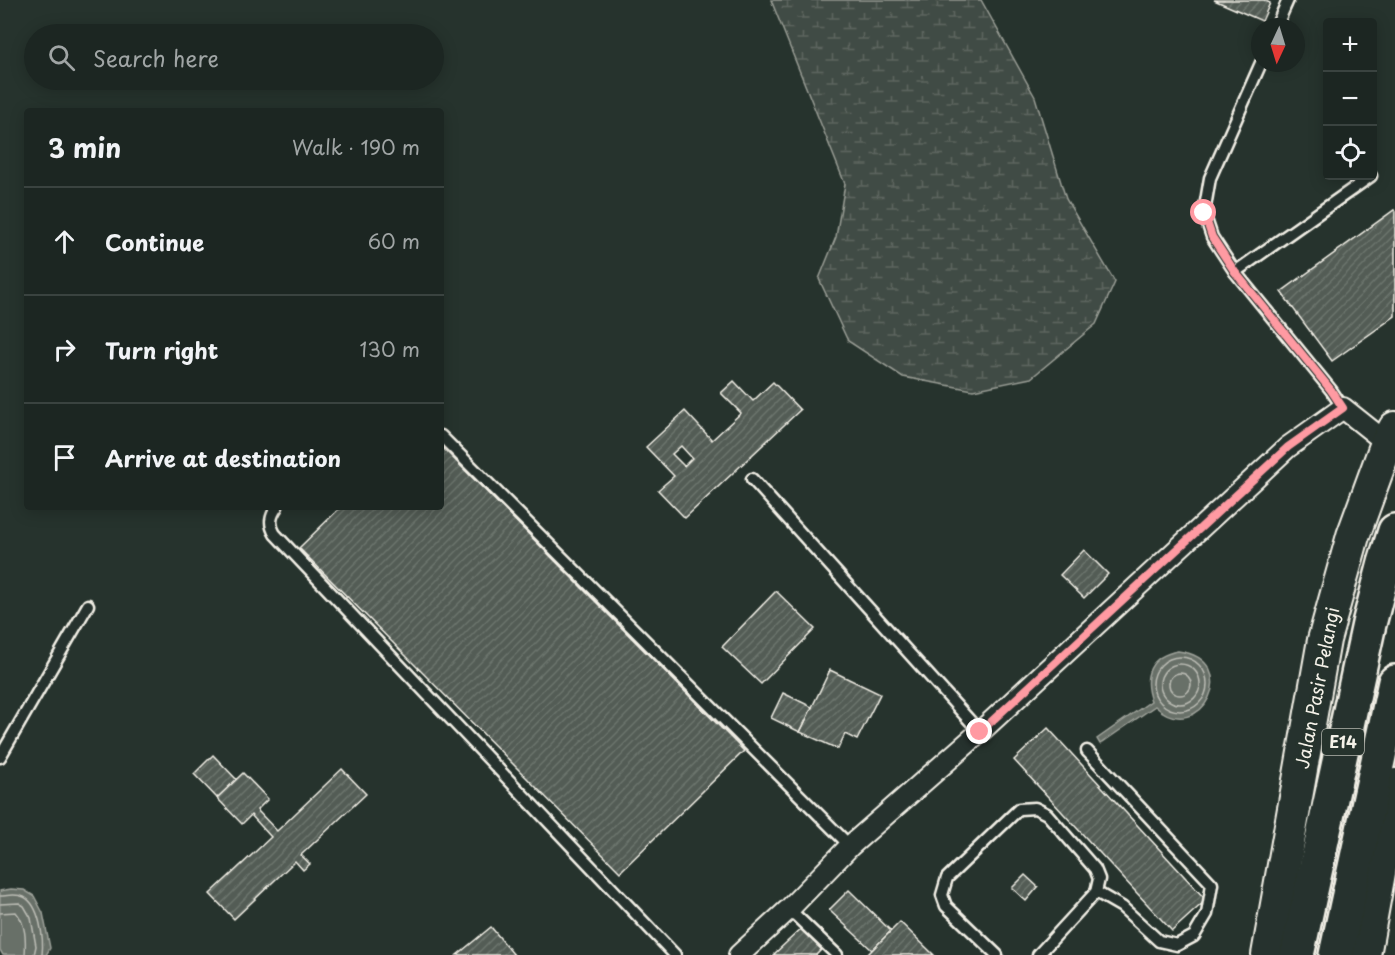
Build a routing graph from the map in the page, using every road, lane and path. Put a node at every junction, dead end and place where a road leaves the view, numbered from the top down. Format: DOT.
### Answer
graph roads {
  1 [pos="1288,0"];
  2 [pos="1280,18"];
  3 [pos="1256,72"];
  4 [pos="1365,180"];
  5 [pos="1235,272"];
  6 [pos="1343,408"];
  7 [pos="444,439"];
  8 [pos="1392,440"];
  9 [pos="752,479"];
  10 [pos="275,510"];
  11 [pos="1395,531"];
  12 [pos="88,605"];
  13 [pos="1395,682"];
  14 [pos="980,732"];
  15 [pos="1087,751"];
  16 [pos="0,757"];
  17 [pos="1395,784"];
  18 [pos="850,846"];
  19 [pos="1096,892"];
  20 [pos="789,909"];
  21 [pos="675,955"];
  22 [pos="739,955"];
  23 [pos="837,955"];
  24 [pos="997,955"];
  25 [pos="1038,955"];
  26 [pos="1268,955"];
  27 [pos="1297,955"];
  28 [pos="1336,955"];
  29 [pos="1364,955"];
  1 -- 2 [label="lane"];
  3 -- 5 [label="lane"];
  4 -- 5 [label="lane"];
  5 -- 6 [label="lane"];
  6 -- 8 [label="street"];
  6 -- 14 [label="street"];
  7 -- 18 [label="lane"];
  8 -- 26 [label="main road, Jalan Pasir Pelangi"];
  9 -- 14 [label="lane"];
  10 -- 21 [label="lane"];
  11 -- 27 [label="highway, E14"];
  12 -- 16 [label="lane"];
  13 -- 28 [label="highway, E14"];
  14 -- 18 [label="street"];
  15 -- 19 [label="lane"];
  17 -- 29 [label="main road"];
  18 -- 20 [label="street"];
  19 -- 24 [label="lane"];
  19 -- 25 [label="lane"];
  20 -- 22 [label="street"];
  20 -- 23 [label="lane"];
}
